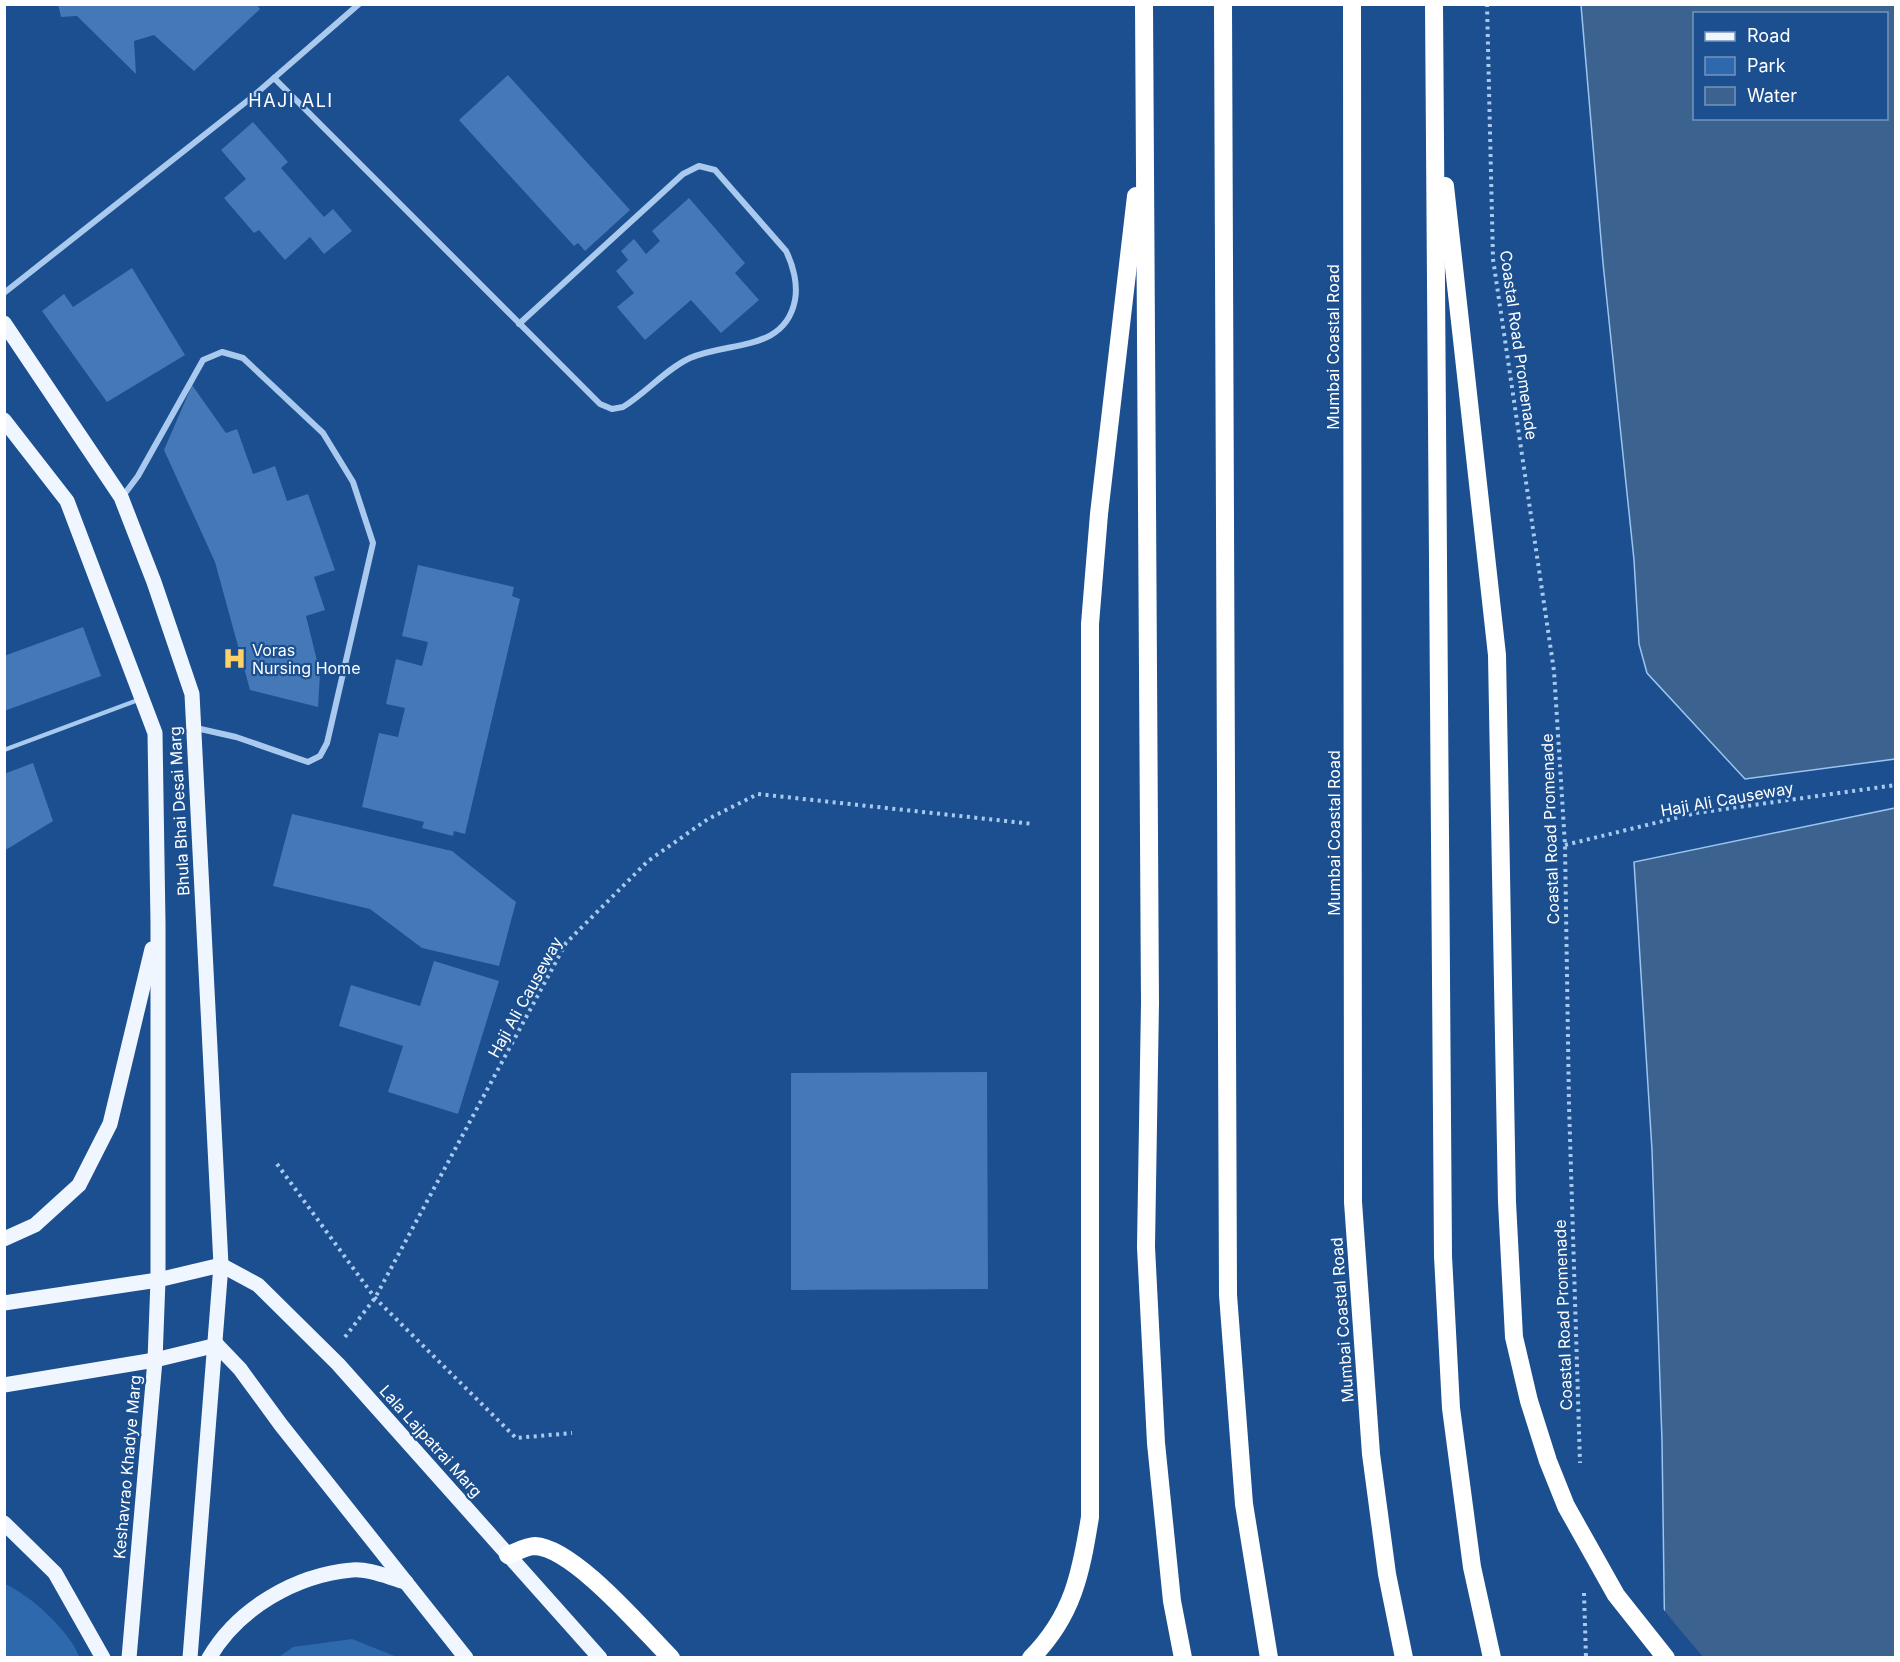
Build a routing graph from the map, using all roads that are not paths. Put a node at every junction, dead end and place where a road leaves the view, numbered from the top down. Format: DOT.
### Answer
graph roads {
  1 [pos="359,4"];
  2 [pos="1144,4"];
  3 [pos="1223,4"];
  4 [pos="1352,4"];
  5 [pos="1434,4"];
  6 [pos="274,78"];
  7 [pos="1434,96"];
  8 [pos="1145,118"];
  9 [pos="4,293"];
  10 [pos="4,323"];
  11 [pos="519,324"];
  12 [pos="4,420"];
  13 [pos="121,497"];
  14 [pos="144,698"];
  15 [pos="192,727"];
  16 [pos="4,750"];
  17 [pos="158,923"];
  18 [pos="4,1239"];
  19 [pos="221,1265"];
  20 [pos="158,1280"];
  21 [pos="4,1303"];
  22 [pos="217,1345"];
  23 [pos="155,1360"];
  24 [pos="4,1385"];
  25 [pos="4,1523"];
  26 [pos="508,1554"];
  27 [pos="406,1581"];
  28 [pos="103,1658"];
  29 [pos="129,1658"];
  30 [pos="190,1658"];
  31 [pos="209,1658"];
  32 [pos="466,1658"];
  33 [pos="600,1658"];
  34 [pos="671,1658"];
  35 [pos="1031,1658"];
  36 [pos="1183,1658"];
  37 [pos="1269,1658"];
  38 [pos="1404,1658"];
  39 [pos="1492,1658"];
  40 [pos="1666,1658"];
  1 -- 6 [label="street"];
  2 -- 8 [label="highway"];
  3 -- 37 [label="highway"];
  4 -- 38 [label="highway, Mumbai Coastal Road"];
  5 -- 7 [label="highway"];
  6 -- 9 [label="street"];
  6 -- 11 [label="street"];
  7 -- 39 [label="highway"];
  7 -- 40 [label="highway"];
  8 -- 35 [label="highway"];
  8 -- 36 [label="highway"];
  10 -- 13 [label="main road, Bhula Bhai Desai Marg"];
  11 -- 11 [label="street"];
  12 -- 14 [label="main road, Bhula Bhai Desai Marg"];
  13 -- 15 [label="main road, Bhula Bhai Desai Marg"];
  13 -- 15 [label="street"];
  14 -- 16 [label="lane"];
  14 -- 17 [label="main road, Bhula Bhai Desai Marg"];
  15 -- 19 [label="main road, Bhula Bhai Desai Marg"];
  17 -- 18 [label="main road"];
  17 -- 20 [label="main road, Bhula Bhai Desai Marg"];
  19 -- 20 [label="main road"];
  19 -- 22 [label="main road, Bhula Bhai Desai Marg"];
  19 -- 26 [label="main road, Lala Lajpatrai Marg"];
  20 -- 21 [label="main road"];
  20 -- 23 [label="main road, Keshavrao Khadye Marg"];
  22 -- 23 [label="main road"];
  22 -- 27 [label="main road"];
  22 -- 30 [label="main road"];
  23 -- 24 [label="main road"];
  23 -- 29 [label="main road, Keshavrao Khadye Marg"];
  25 -- 28 [label="main road"];
  26 -- 33 [label="main road, Lala Lajpatrai Marg"];
  26 -- 34 [label="highway"];
  27 -- 31 [label="main road"];
  27 -- 32 [label="main road"];
}
